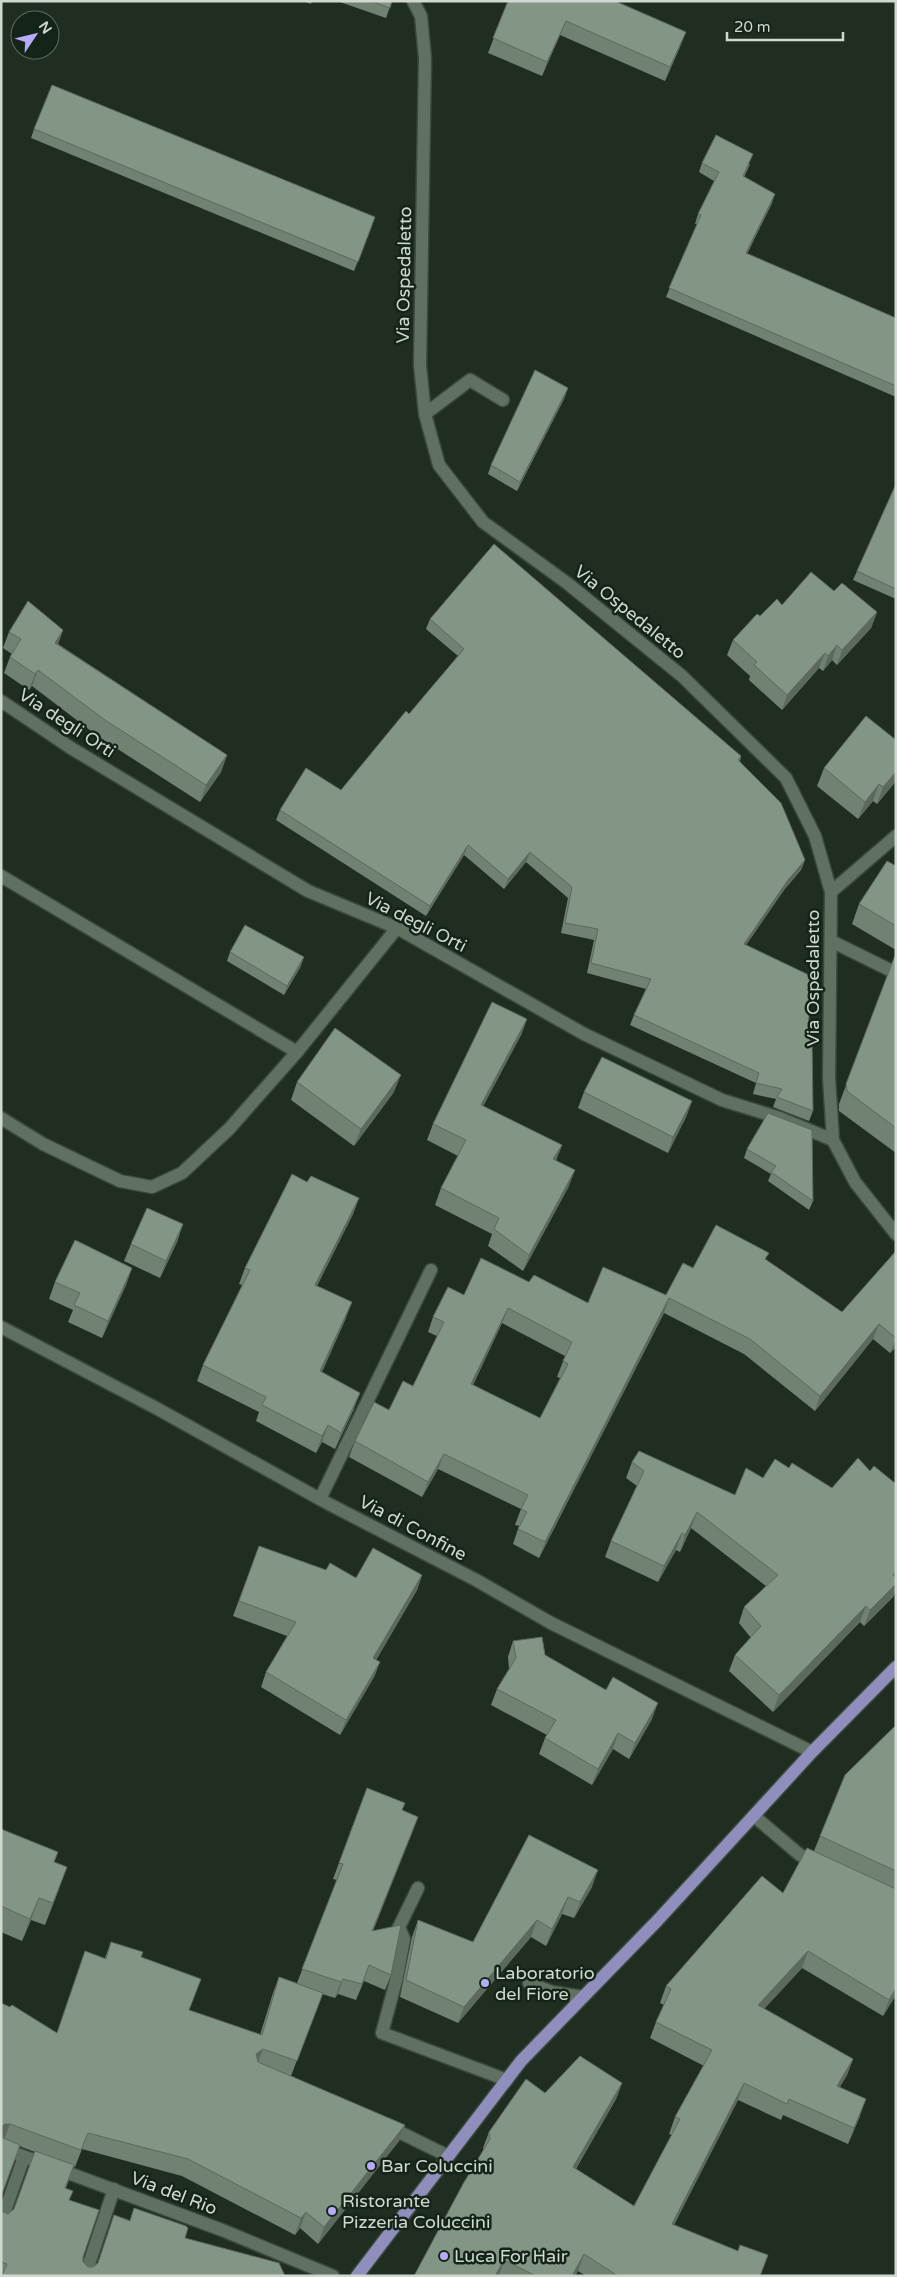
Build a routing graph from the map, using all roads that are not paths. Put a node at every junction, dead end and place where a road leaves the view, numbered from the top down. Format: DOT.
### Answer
graph roads {
  1 [pos="413,1"];
  2 [pos="503,400"];
  3 [pos="425,414"];
  4 [pos="1,701"];
  5 [pos="896,836"];
  6 [pos="1,876"];
  7 [pos="831,892"];
  8 [pos="398,928"];
  9 [pos="831,942"];
  10 [pos="896,973"];
  11 [pos="297,1052"];
  12 [pos="1,1118"];
  13 [pos="833,1140"];
  14 [pos="896,1234"];
  15 [pos="431,1270"];
  16 [pos="1,1327"];
  17 [pos="320,1499"];
  18 [pos="896,1667"];
  19 [pos="812,1752"];
  20 [pos="754,1816"];
  21 [pos="826,1867"];
  22 [pos="418,1888"];
  23 [pos="530,1983"];
  24 [pos="583,1997"];
  25 [pos="507,2080"];
  26 [pos="372,2120"];
  27 [pos="1,2148"];
  28 [pos="448,2156"];
  29 [pos="24,2157"];
  30 [pos="114,2190"];
  31 [pos="1,2222"];
  32 [pos="85,2276"];
  33 [pos="332,2276"];
  34 [pos="357,2276"];
  1 -- 3 [label="street, Via Ospedaletto"];
  2 -- 3 [label="street"];
  3 -- 7 [label="street, Via Ospedaletto"];
  4 -- 8 [label="street, Via degli Orti"];
  5 -- 7 [label="street"];
  6 -- 11 [label="street"];
  7 -- 9 [label="street, Via Ospedaletto"];
  8 -- 11 [label="street"];
  8 -- 13 [label="street, Via degli Orti"];
  9 -- 10 [label="street"];
  9 -- 13 [label="street, Via Ospedaletto"];
  11 -- 12 [label="street"];
  13 -- 14 [label="street, Via Ospedaletto"];
  15 -- 17 [label="street"];
  16 -- 17 [label="street, Via di Confine"];
  17 -- 19 [label="street, Via di Confine"];
  18 -- 19 [label="main road"];
  19 -- 20 [label="main road"];
  20 -- 21 [label="street"];
  20 -- 24 [label="main road"];
  22 -- 25 [label="street"];
  23 -- 24 [label="street"];
  24 -- 25 [label="main road"];
  25 -- 28 [label="main road"];
  26 -- 28 [label="street"];
  27 -- 29 [label="street, Via del Rio"];
  28 -- 34 [label="main road"];
  29 -- 30 [label="street, Via del Rio"];
  29 -- 31 [label="street"];
  30 -- 32 [label="street"];
  30 -- 33 [label="street, Via del Rio"];
}
